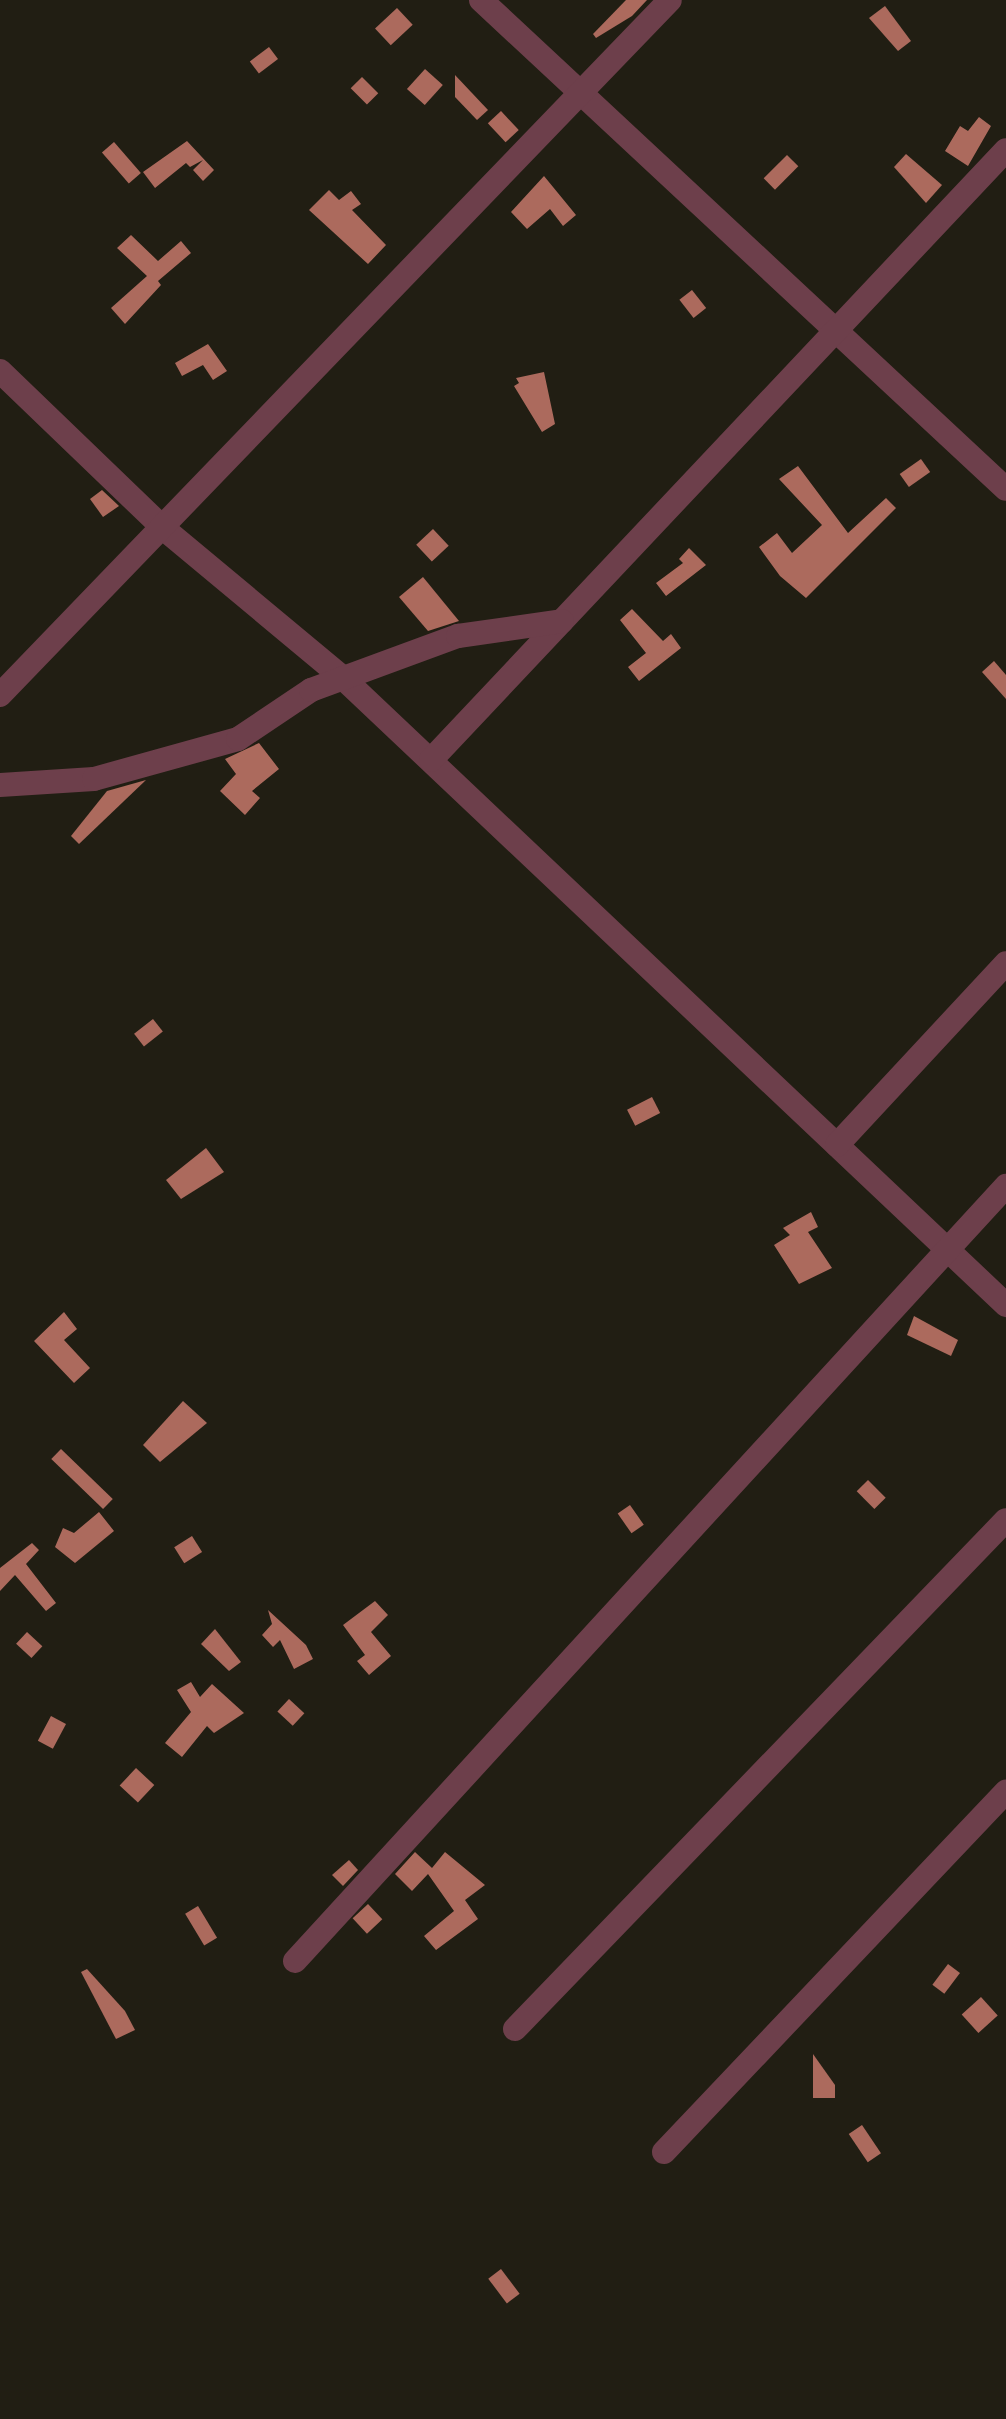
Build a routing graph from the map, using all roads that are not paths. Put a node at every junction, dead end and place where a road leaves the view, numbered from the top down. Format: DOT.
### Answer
graph roads {
  1 [pos="481,0"];
  2 [pos="670,0"];
  3 [pos="583,95"];
  4 [pos="1006,150"];
  5 [pos="837,331"];
  6 [pos="0,371"];
  7 [pos="1006,489"];
  8 [pos="163,528"];
  9 [pos="562,621"];
  10 [pos="343,678"];
  11 [pos="0,695"];
  12 [pos="431,760"];
  13 [pos="0,785"];
  14 [pos="1006,963"];
  15 [pos="837,1145"];
  16 [pos="1006,1186"];
  17 [pos="947,1249"];
  18 [pos="1006,1305"];
  19 [pos="1006,1520"];
  20 [pos="1006,1792"];
  21 [pos="295,1961"];
  22 [pos="515,2029"];
  23 [pos="664,2152"];
  1 -- 3 [label="street"];
  2 -- 3 [label="street"];
  3 -- 5 [label="street"];
  3 -- 8 [label="street"];
  4 -- 5 [label="street"];
  5 -- 7 [label="street"];
  5 -- 9 [label="street"];
  6 -- 8 [label="street"];
  8 -- 10 [label="street"];
  8 -- 11 [label="street"];
  9 -- 10 [label="street"];
  9 -- 12 [label="street"];
  10 -- 12 [label="street"];
  10 -- 13 [label="street"];
  12 -- 15 [label="street"];
  14 -- 15 [label="street"];
  15 -- 17 [label="street"];
  16 -- 17 [label="street"];
  17 -- 18 [label="street"];
  17 -- 21 [label="street"];
  19 -- 22 [label="street"];
  20 -- 23 [label="street"];
}
